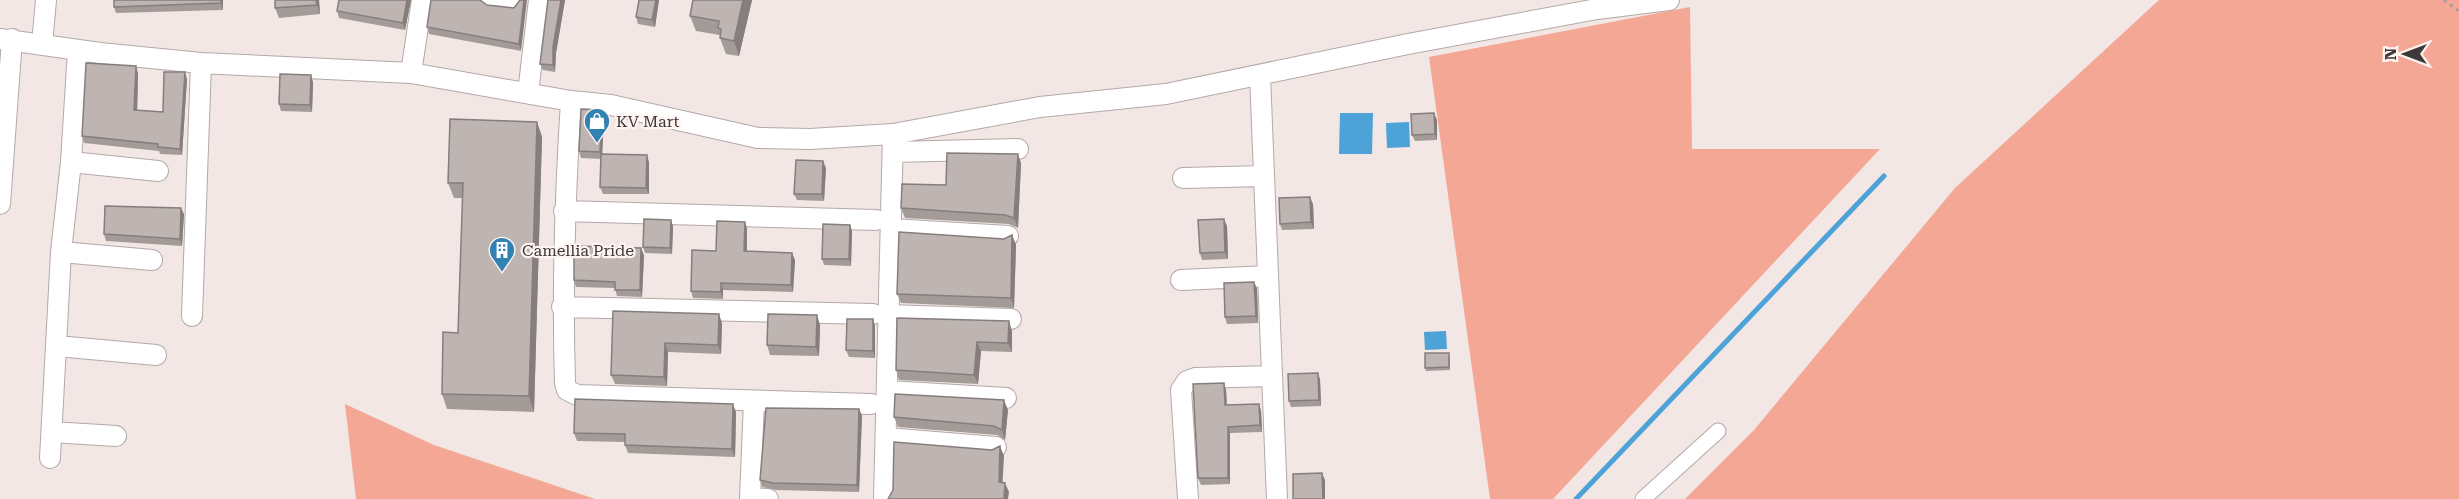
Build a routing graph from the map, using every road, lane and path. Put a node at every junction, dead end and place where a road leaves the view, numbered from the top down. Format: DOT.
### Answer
graph roads {
  1 [pos="46,0"];
  2 [pos="422,0"];
  3 [pos="491,0"];
  4 [pos="539,0"];
  5 [pos="1669,0"];
  6 [pos="2444,0"];
  7 [pos="512,3"];
  8 [pos="2459,11"];
  9 [pos="6,39"];
  10 [pos="42,44"];
  11 [pos="78,50"];
  12 [pos="201,63"];
  13 [pos="411,74"];
  14 [pos="1260,75"];
  15 [pos="528,93"];
  16 [pos="571,101"];
  17 [pos="893,143"];
  18 [pos="1018,149"];
  19 [pos="71,162"];
  20 [pos="158,171"];
  21 [pos="1264,176"];
  22 [pos="1183,178"];
  23 [pos="0,204"];
  24 [pos="564,212"];
  25 [pos="884,225"];
  26 [pos="1008,236"];
  27 [pos="61,252"];
  28 [pos="152,260"];
  29 [pos="1268,276"];
  30 [pos="1181,280"];
  31 [pos="562,307"];
  32 [pos="881,314"];
  33 [pos="192,316"];
  34 [pos="1011,319"];
  35 [pos="57,346"];
  36 [pos="156,355"];
  37 [pos="1272,376"];
  38 [pos="888,391"];
  39 [pos="1006,398"];
  40 [pos="754,400"];
  41 [pos="871,404"];
  42 [pos="1718,431"];
  43 [pos="52,432"];
  44 [pos="116,436"];
  45 [pos="886,438"];
  46 [pos="996,447"];
  47 [pos="50,458"];
  48 [pos="768,499"];
  49 [pos="884,499"];
  50 [pos="1188,499"];
  51 [pos="1276,499"];
  52 [pos="1643,499"];
  1 -- 10 [label="street"];
  2 -- 13 [label="street"];
  3 -- 7 [label="street"];
  4 -- 15 [label="street"];
  5 -- 14 [label="street"];
  6 -- 8 [label="path"];
  9 -- 10 [label="street"];
  9 -- 23 [label="street"];
  10 -- 11 [label="street"];
  11 -- 12 [label="street"];
  11 -- 19 [label="street"];
  12 -- 13 [label="street"];
  12 -- 33 [label="street"];
  13 -- 15 [label="street"];
  14 -- 17 [label="street"];
  14 -- 21 [label="street"];
  15 -- 16 [label="street"];
  16 -- 17 [label="street"];
  16 -- 24 [label="street"];
  17 -- 18 [label="street"];
  17 -- 25 [label="street"];
  19 -- 20 [label="street"];
  19 -- 27 [label="street"];
  21 -- 22 [label="street"];
  21 -- 29 [label="street"];
  24 -- 25 [label="street"];
  24 -- 31 [label="street"];
  25 -- 26 [label="street"];
  25 -- 32 [label="street"];
  27 -- 28 [label="street"];
  27 -- 35 [label="street"];
  29 -- 30 [label="street"];
  29 -- 37 [label="street"];
  31 -- 32 [label="street"];
  31 -- 40 [label="street"];
  32 -- 34 [label="street"];
  32 -- 38 [label="street"];
  35 -- 36 [label="street"];
  35 -- 43 [label="street"];
  37 -- 50 [label="street"];
  37 -- 51 [label="street"];
  38 -- 39 [label="street"];
  38 -- 45 [label="street"];
  40 -- 41 [label="street"];
  40 -- 48 [label="street"];
  42 -- 52 [label="street"];
  43 -- 44 [label="street"];
  43 -- 47 [label="street"];
  45 -- 46 [label="street"];
  45 -- 49 [label="street"];
}
